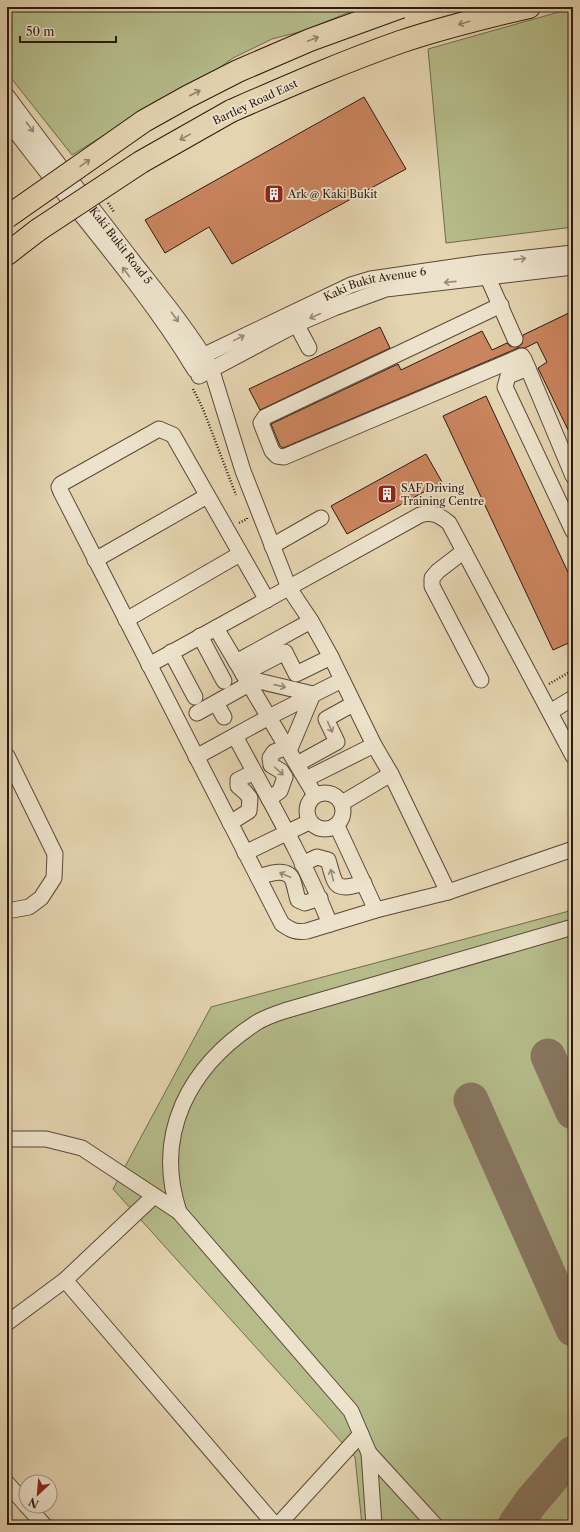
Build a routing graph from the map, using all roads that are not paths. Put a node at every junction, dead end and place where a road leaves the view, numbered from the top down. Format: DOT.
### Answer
graph roads {
  1 [pos="401,7"];
  2 [pos="529,7"];
  3 [pos="7,96"];
  4 [pos="7,120"];
  5 [pos="7,217"];
  6 [pos="573,253"];
  7 [pos="7,254"];
  8 [pos="481,263"];
  9 [pos="573,267"];
  10 [pos="489,278"];
  11 [pos="500,305"];
  12 [pos="294,319"];
  13 [pos="309,348"];
  14 [pos="521,353"];
  15 [pos="199,369"];
  16 [pos="573,476"];
  17 [pos="207,496"];
  18 [pos="321,518"];
  19 [pos="573,531"];
  20 [pos="272,546"];
  21 [pos="464,551"];
  22 [pos="240,554"];
  23 [pos="95,560"];
  24 [pos="289,588"];
  25 [pos="267,600"];
  26 [pos="126,620"];
  27 [pos="311,621"];
  28 [pos="216,628"];
  29 [pos="200,636"];
  30 [pos="171,652"];
  31 [pos="331,657"];
  32 [pos="149,665"];
  33 [pos="243,674"];
  34 [pos="342,680"];
  35 [pos="481,680"];
  36 [pos="313,694"];
  37 [pos="573,698"];
  38 [pos="216,703"];
  39 [pos="353,704"];
  40 [pos="550,712"];
  41 [pos="196,713"];
  42 [pos="224,717"];
  43 [pos="269,717"];
  44 [pos="234,736"];
  45 [pos="374,745"];
  46 [pos="288,748"];
  47 [pos="7,756"];
  48 [pos="573,756"];
  49 [pos="196,757"];
  50 [pos="297,764"];
  51 [pos="254,772"];
  52 [pos="391,774"];
  53 [pos="306,779"];
  54 [pos="315,795"];
  55 [pos="269,800"];
  56 [pos="342,803"];
  57 [pos="309,822"];
  58 [pos="230,823"];
  59 [pos="337,826"];
  60 [pos="286,833"];
  61 [pos="573,849"];
  62 [pos="245,853"];
  63 [pos="302,864"];
  64 [pos="258,877"];
  65 [pos="364,883"];
  66 [pos="448,892"];
  67 [pos="320,898"];
  68 [pos="376,910"];
  69 [pos="7,911"];
  70 [pos="330,924"];
  71 [pos="573,927"];
  72 [pos="7,1139"];
  73 [pos="154,1196"];
  74 [pos="179,1212"];
  75 [pos="65,1280"];
  76 [pos="7,1323"];
  77 [pos="361,1434"];
  78 [pos="369,1453"];
  79 [pos="7,1483"];
  80 [pos="18,1495"];
  81 [pos="35,1514"];
  82 [pos="44,1525"];
  83 [pos="275,1525"];
  84 [pos="278,1525"];
  85 [pos="374,1525"];
  86 [pos="435,1525"];
  5 -- 1 [label="highway, one-way, bridge"];
  2 -- 7 [label="highway, Bartley Road East, one-way, bridge"];
  3 -- 15 [label="street, Kaki Bukit Road 5, one-way"];
  15 -- 4 [label="street, Kaki Bukit Road 5, one-way"];
  8 -- 6 [label="street, Kaki Bukit Avenue 6, one-way"];
  8 -- 10 [label="street"];
  8 -- 12 [label="street, Kaki Bukit Avenue 6"];
  9 -- 10 [label="street, Kaki Bukit Avenue 6"];
  10 -- 11 [label="street"];
  10 -- 12 [label="street, Kaki Bukit Avenue 6, one-way"];
  11 -- 14 [label="street"];
  11 -- 14 [label="street"];
  12 -- 13 [label="street"];
  12 -- 15 [label="street, Kaki Bukit Avenue 6"];
  14 -- 16 [label="street"];
  14 -- 19 [label="street"];
  15 -- 20 [label="street, Kaki Bukit Road 5"];
  17 -- 22 [label="street"];
  17 -- 23 [label="street"];
  17 -- 23 [label="street"];
  18 -- 20 [label="street"];
  20 -- 24 [label="street, Kaki Bukit Road 5"];
  21 -- 24 [label="street"];
  21 -- 35 [label="street"];
  21 -- 40 [label="street"];
  22 -- 25 [label="street"];
  22 -- 26 [label="street"];
  23 -- 26 [label="street"];
  24 -- 25 [label="street"];
  24 -- 27 [label="street, Kaki Bukit Road 5"];
  25 -- 28 [label="street"];
  26 -- 32 [label="street"];
  27 -- 31 [label="street, Kaki Bukit Road 5"];
  27 -- 33 [label="street"];
  28 -- 29 [label="street"];
  28 -- 33 [label="street"];
  29 -- 30 [label="street"];
  29 -- 30 [label="street"];
  30 -- 32 [label="street"];
  31 -- 33 [label="street"];
  31 -- 34 [label="street, Kaki Bukit Road 5"];
  32 -- 49 [label="street"];
  33 -- 36 [label="street, one-way"];
  33 -- 38 [label="street"];
  33 -- 43 [label="street"];
  34 -- 36 [label="street"];
  34 -- 39 [label="street, Kaki Bukit Road 5"];
  36 -- 43 [label="street"];
  36 -- 46 [label="street"];
  37 -- 40 [label="street"];
  38 -- 41 [label="street"];
  38 -- 42 [label="street"];
  39 -- 45 [label="street, Kaki Bukit Road 5"];
  39 -- 50 [label="street, one-way"];
  40 -- 48 [label="street"];
  43 -- 44 [label="street"];
  43 -- 46 [label="street"];
  44 -- 49 [label="street"];
  44 -- 51 [label="street"];
  45 -- 52 [label="street, Kaki Bukit Road 5"];
  45 -- 53 [label="street"];
  46 -- 50 [label="street"];
  46 -- 55 [label="street, one-way"];
  47 -- 69 [label="street"];
  49 -- 58 [label="street"];
  50 -- 53 [label="street"];
  51 -- 55 [label="street"];
  51 -- 58 [label="street"];
  52 -- 56 [label="street"];
  52 -- 66 [label="street, Kaki Bukit Road 5"];
  53 -- 54 [label="street"];
  54 -- 56 [label="street"];
  54 -- 57 [label="street"];
  55 -- 60 [label="street"];
  56 -- 59 [label="street"];
  57 -- 59 [label="street"];
  57 -- 60 [label="street"];
  58 -- 62 [label="street"];
  59 -- 65 [label="street"];
  60 -- 62 [label="street"];
  60 -- 63 [label="street"];
  61 -- 66 [label="street"];
  62 -- 64 [label="street"];
  65 -- 63 [label="street, one-way"];
  63 -- 67 [label="street"];
  67 -- 64 [label="street, one-way"];
  64 -- 70 [label="street"];
  65 -- 68 [label="street"];
  66 -- 68 [label="street"];
  67 -- 70 [label="street"];
  68 -- 70 [label="street"];
  71 -- 74 [label="street"];
  72 -- 73 [label="street"];
  73 -- 74 [label="street"];
  73 -- 75 [label="street"];
  74 -- 77 [label="street"];
  75 -- 76 [label="street"];
  75 -- 83 [label="street"];
  77 -- 78 [label="street"];
  77 -- 84 [label="street"];
  78 -- 85 [label="street"];
  78 -- 86 [label="street"];
  79 -- 80 [label="street"];
  81 -- 82 [label="street"];
}
